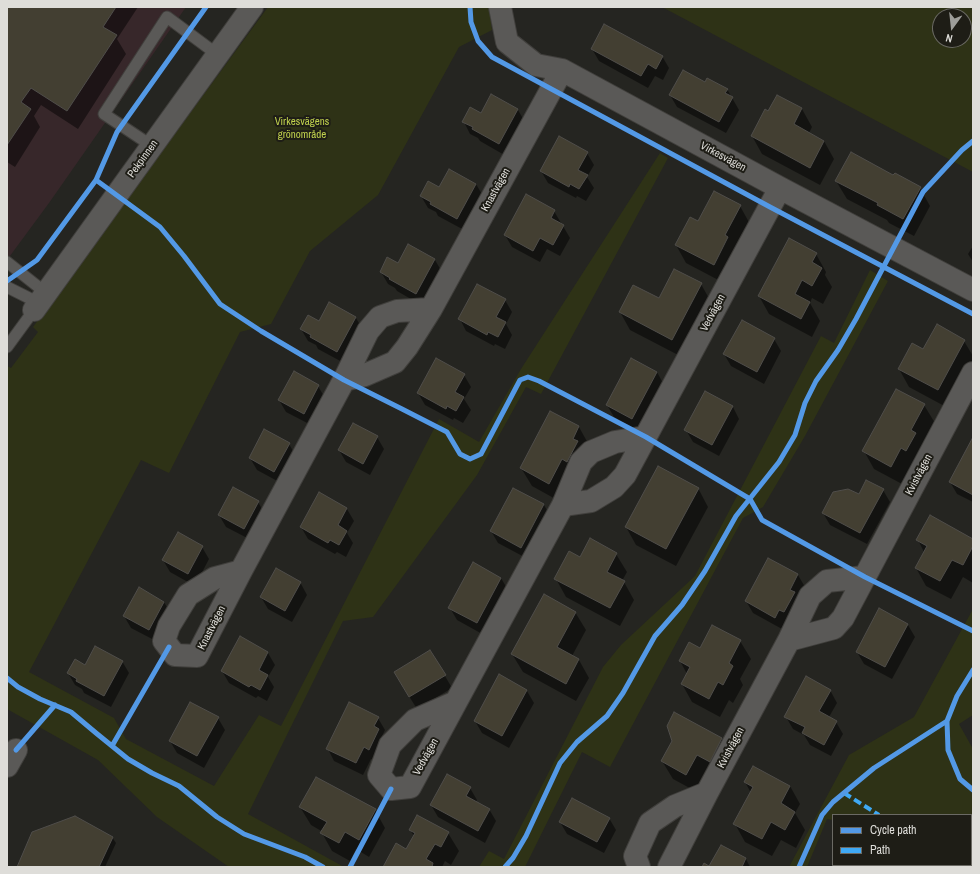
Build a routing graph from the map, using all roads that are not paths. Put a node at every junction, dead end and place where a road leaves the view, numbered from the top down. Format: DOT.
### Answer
graph roads {
  1 [pos="252,7"];
  2 [pos="500,7"];
  3 [pos="218,55"];
  4 [pos="562,70"];
  5 [pos="152,146"];
  6 [pos="780,188"];
  7 [pos="7,262"];
  8 [pos="7,287"];
  9 [pos="973,290"];
  10 [pos="40,302"];
  11 [pos="431,309"];
  12 [pos="7,347"];
  13 [pos="973,373"];
  14 [pos="344,380"];
  15 [pos="646,438"];
  16 [pos="563,505"];
  17 [pos="242,572"];
  18 [pos="865,577"];
  19 [pos="789,640"];
  20 [pos="456,702"];
  21 [pos="707,793"];
  22 [pos="639,867"];
  23 [pos="669,867"];
  1 -- 3 [label="street, Pekpinnen"];
  2 -- 4 [label="street, Virkesvägen"];
  3 -- 5 [label="street, Pekpinnen"];
  3 -- 5 [label="lane"];
  4 -- 6 [label="street, Virkesvägen"];
  4 -- 11 [label="street, Knastvägen"];
  5 -- 10 [label="street, Pekpinnen"];
  6 -- 9 [label="street, Virkesvägen"];
  6 -- 15 [label="street, Vedvägen"];
  7 -- 10 [label="lane"];
  8 -- 10 [label="lane"];
  10 -- 12 [label="lane"];
  11 -- 14 [label="street, Knastvägen"];
  11 -- 14 [label="street"];
  13 -- 18 [label="street, Kvistvägen"];
  14 -- 17 [label="street"];
  15 -- 16 [label="street, Vedvägen"];
  15 -- 16 [label="street"];
  16 -- 20 [label="street"];
  18 -- 19 [label="street, Kvistvägen"];
  18 -- 19 [label="street, Kvistvägen"];
  19 -- 21 [label="street, Kvistvägen"];
  21 -- 22 [label="street"];
  21 -- 23 [label="street, Kvistvägen"];
}
